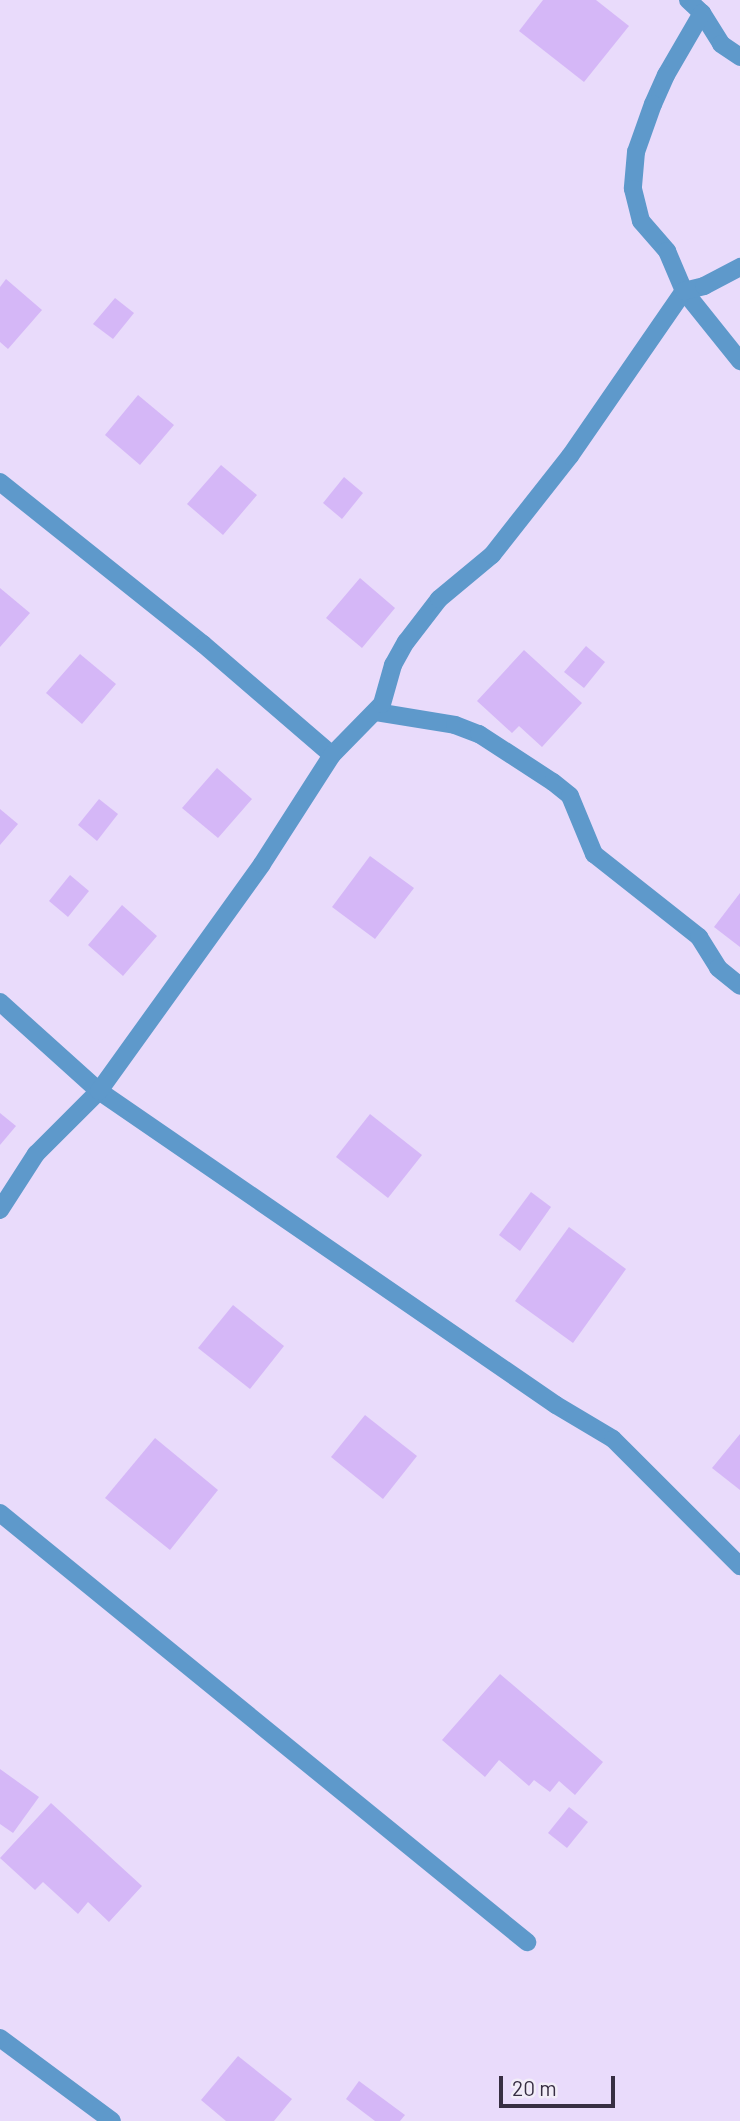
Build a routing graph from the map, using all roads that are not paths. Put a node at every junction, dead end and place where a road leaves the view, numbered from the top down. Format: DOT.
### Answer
graph roads {
  1 [pos="688,0"];
  2 [pos="702,13"];
  3 [pos="740,57"];
  4 [pos="740,267"];
  5 [pos="684,291"];
  6 [pos="740,361"];
  7 [pos="0,482"];
  8 [pos="376,712"];
  9 [pos="332,755"];
  10 [pos="740,986"];
  11 [pos="0,1002"];
  12 [pos="99,1091"];
  13 [pos="0,1210"];
  14 [pos="0,1513"];
  15 [pos="740,1566"];
  16 [pos="527,1942"];
  17 [pos="0,2038"];
  18 [pos="112,2121"];
  1 -- 2 [label="street"];
  2 -- 3 [label="street"];
  2 -- 5 [label="street"];
  4 -- 5 [label="street"];
  5 -- 6 [label="street"];
  5 -- 8 [label="street"];
  7 -- 9 [label="street"];
  8 -- 9 [label="street"];
  8 -- 10 [label="street"];
  9 -- 12 [label="street"];
  11 -- 12 [label="street"];
  12 -- 13 [label="street"];
  12 -- 15 [label="street"];
  14 -- 16 [label="street"];
  17 -- 18 [label="street"];
}
